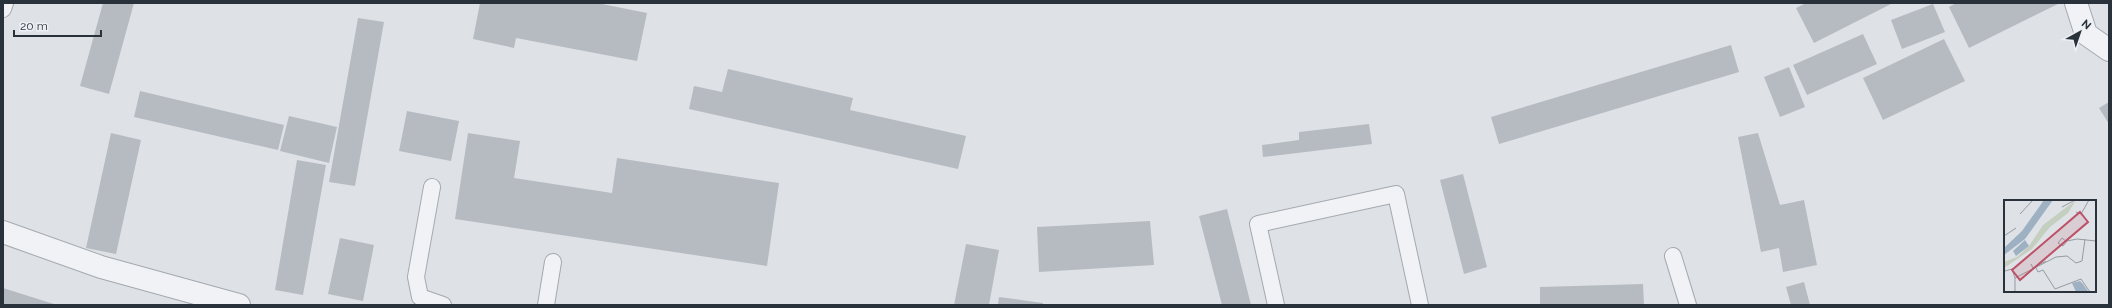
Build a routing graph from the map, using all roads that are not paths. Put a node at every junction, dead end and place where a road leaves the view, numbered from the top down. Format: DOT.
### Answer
graph roads {
  1 [pos="5,3"];
  2 [pos="2076,3"];
  3 [pos="3,9"];
  4 [pos="2109,50"];
  5 [pos="432,187"];
  6 [pos="3,232"];
  7 [pos="1673,256"];
  8 [pos="553,262"];
  9 [pos="239,305"];
  10 [pos="443,305"];
  11 [pos="546,305"];
  12 [pos="1276,305"];
  13 [pos="1420,305"];
  14 [pos="1688,305"];
  1 -- 3 [label="lane"];
  2 -- 4 [label="street"];
  5 -- 10 [label="lane"];
  6 -- 9 [label="street"];
  7 -- 14 [label="lane"];
  8 -- 11 [label="lane"];
  12 -- 13 [label="lane"];
}
